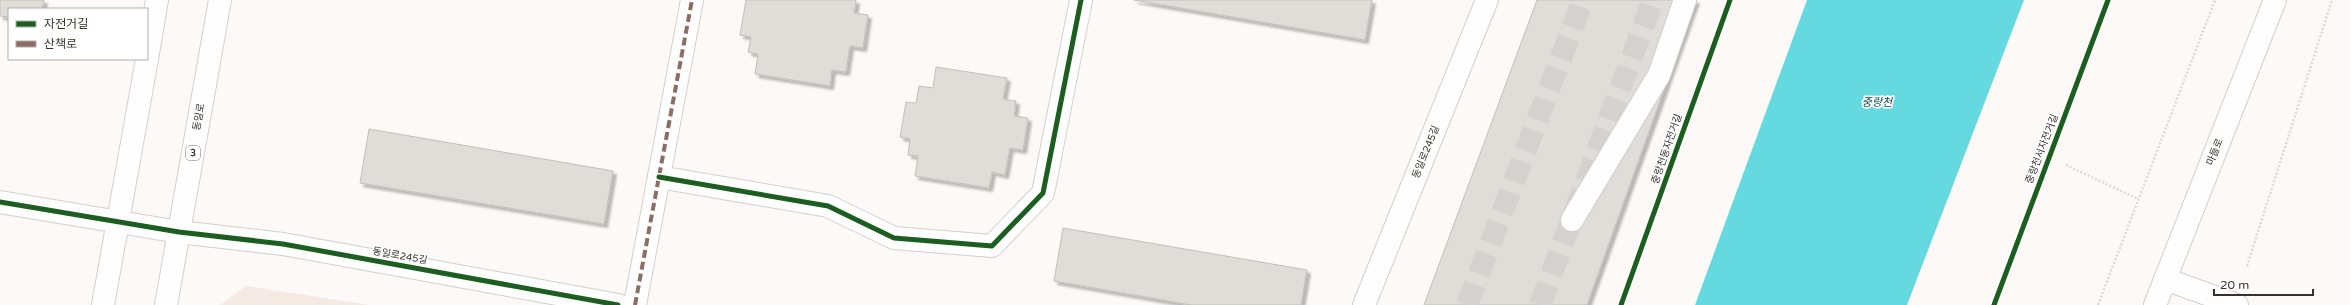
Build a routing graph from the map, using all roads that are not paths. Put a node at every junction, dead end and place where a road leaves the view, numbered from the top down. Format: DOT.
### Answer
graph roads {
  1 [pos="157,0"];
  2 [pos="220,0"];
  3 [pos="692,0"];
  4 [pos="1081,0"];
  5 [pos="1488,0"];
  6 [pos="1685,0"];
  7 [pos="2275,0"];
  8 [pos="148,53"];
  9 [pos="147,60"];
  10 [pos="659,177"];
  11 [pos="0,202"];
  12 [pos="1572,220"];
  13 [pos="119,222"];
  14 [pos="179,232"];
  15 [pos="2165,279"];
  16 [pos="103,305"];
  17 [pos="166,305"];
  18 [pos="618,305"];
  19 [pos="635,305"];
  20 [pos="1364,305"];
  21 [pos="2155,305"];
  22 [pos="2237,305"];
  1 -- 8 [label="main road"];
  2 -- 14 [label="main road, 동일로 / 3"];
  3 -- 10 [label="main road"];
  4 -- 10 [label="main road"];
  5 -- 20 [label="main road, 동일로245길"];
  6 -- 12 [label="main road"];
  7 -- 15 [label="main road, 마들로"];
  9 -- 13 [label="main road"];
  10 -- 19 [label="main road"];
  11 -- 13 [label="main road, 동일로245길"];
  13 -- 14 [label="main road, 동일로245길"];
  13 -- 16 [label="main road"];
  14 -- 17 [label="main road, 동일로 / 3"];
  14 -- 18 [label="main road, 동일로245길"];
  15 -- 21 [label="main road, 마들로"];
  15 -- 22 [label="main road"];
}
